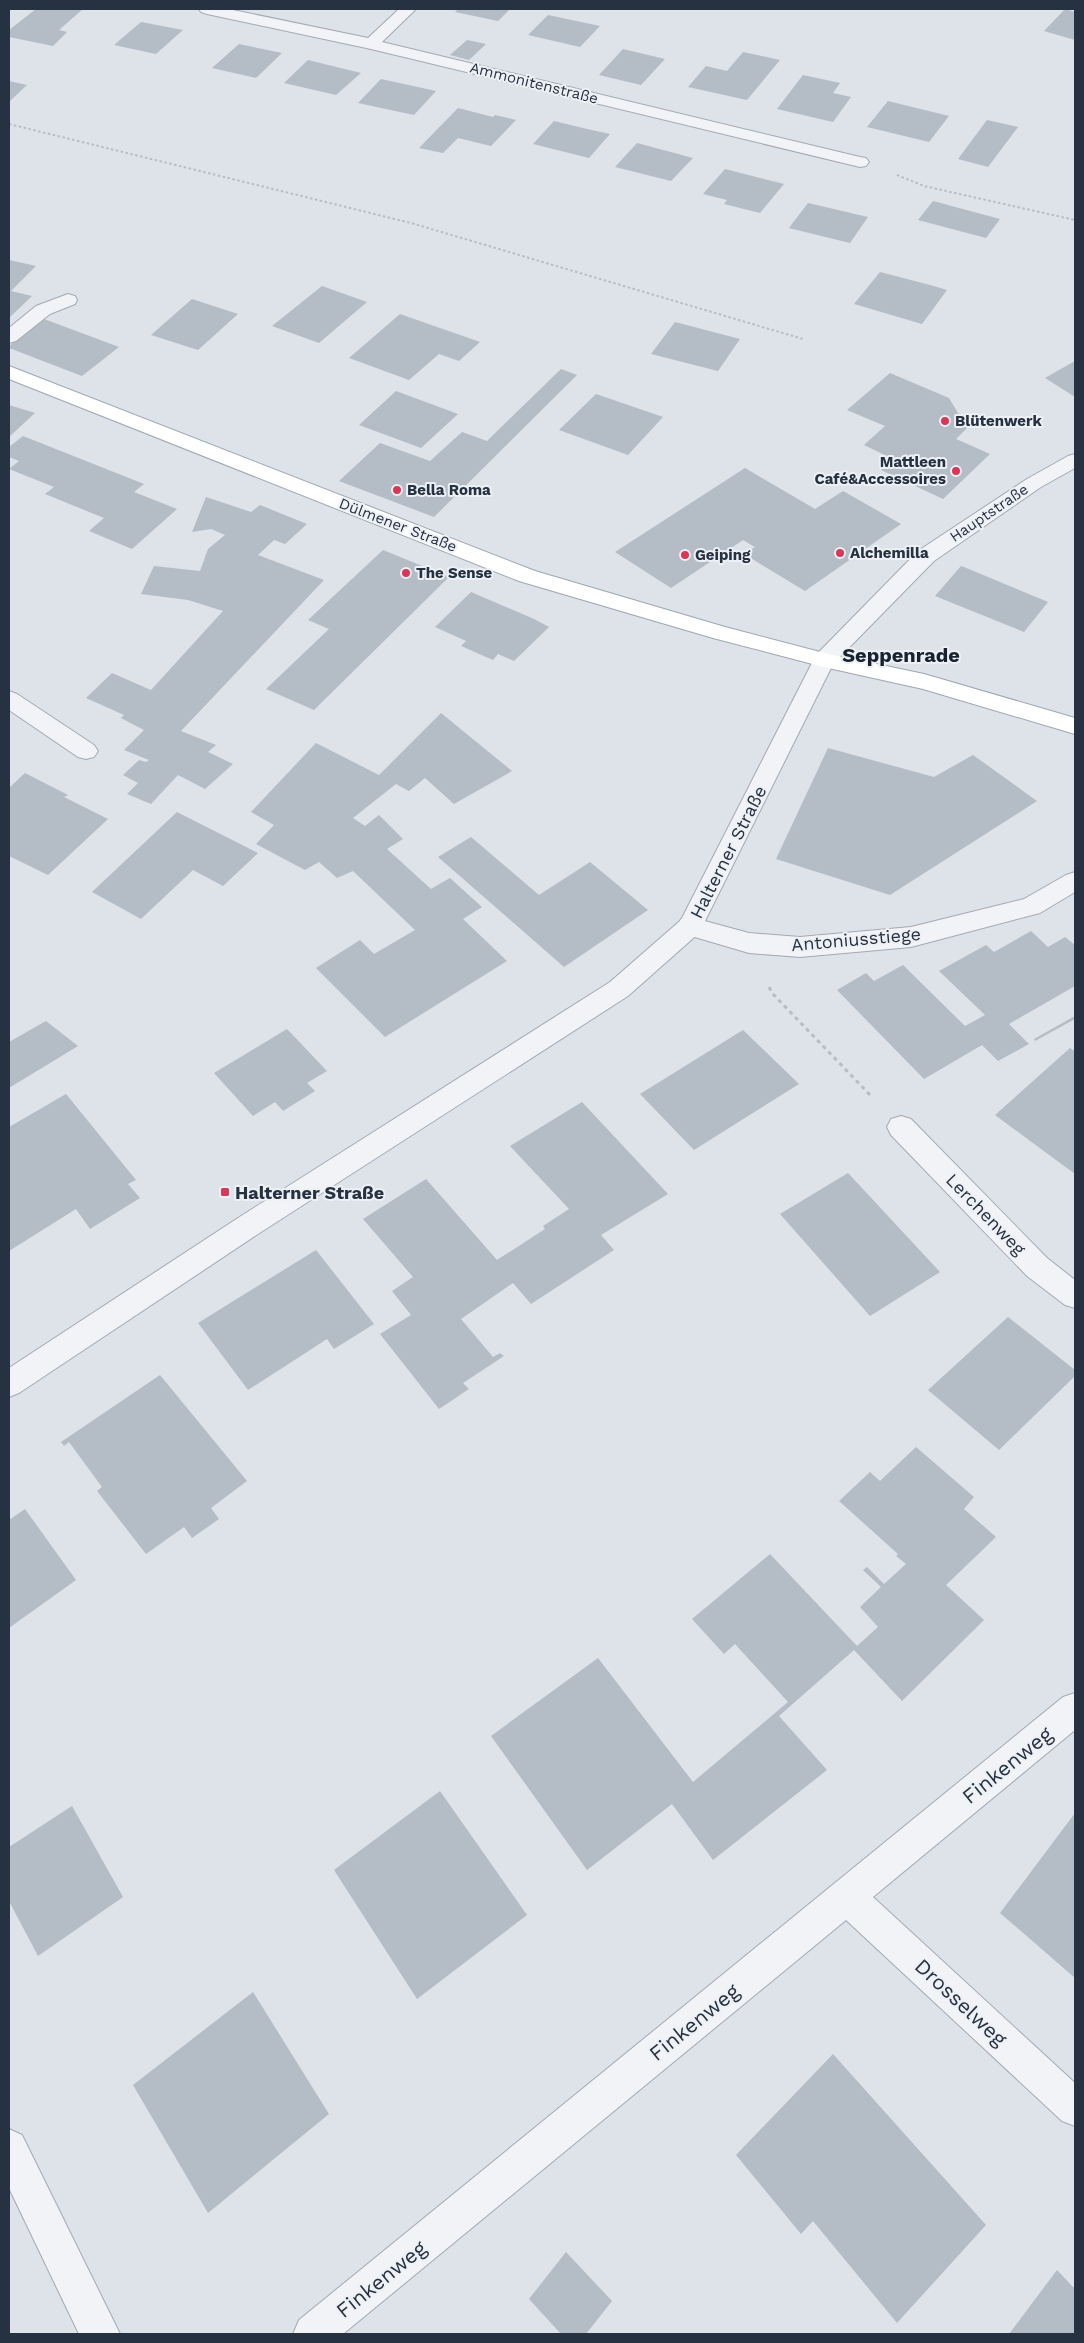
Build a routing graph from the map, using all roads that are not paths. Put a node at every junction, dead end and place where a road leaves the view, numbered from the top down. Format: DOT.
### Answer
graph roads {
  1 [pos="206,9"];
  2 [pos="408,9"];
  3 [pos="371,44"];
  4 [pos="860,162"];
  5 [pos="68,300"];
  6 [pos="9,337"];
  7 [pos="9,372"];
  8 [pos="1075,460"];
  9 [pos="824,660"];
  10 [pos="9,699"];
  11 [pos="1075,726"];
  12 [pos="86,751"];
  13 [pos="1075,881"];
  14 [pos="690,926"];
  15 [pos="901,1128"];
  16 [pos="1075,1296"];
  17 [pos="9,1384"];
  18 [pos="1075,1710"];
  19 [pos="847,1897"];
  20 [pos="1075,2108"];
  21 [pos="9,2148"];
  22 [pos="100,2334"];
  23 [pos="313,2334"];
  1 -- 3 [label="street, Ammonitenstraße"];
  2 -- 3 [label="street"];
  3 -- 4 [label="street, Ammonitenstraße"];
  5 -- 6 [label="street"];
  7 -- 9 [label="main road, Dülmener Straße"];
  8 -- 9 [label="street, Hauptstraße"];
  9 -- 11 [label="main road, Dülmener Straße"];
  9 -- 14 [label="street, Halterner Straße"];
  10 -- 12 [label="street"];
  13 -- 14 [label="street, Antoniusstiege"];
  14 -- 17 [label="street, Halterner Straße"];
  15 -- 16 [label="street, Lerchenweg"];
  18 -- 19 [label="street, Finkenweg"];
  19 -- 20 [label="street, Drosselweg"];
  19 -- 23 [label="street, Finkenweg"];
  21 -- 22 [label="street"];
}
